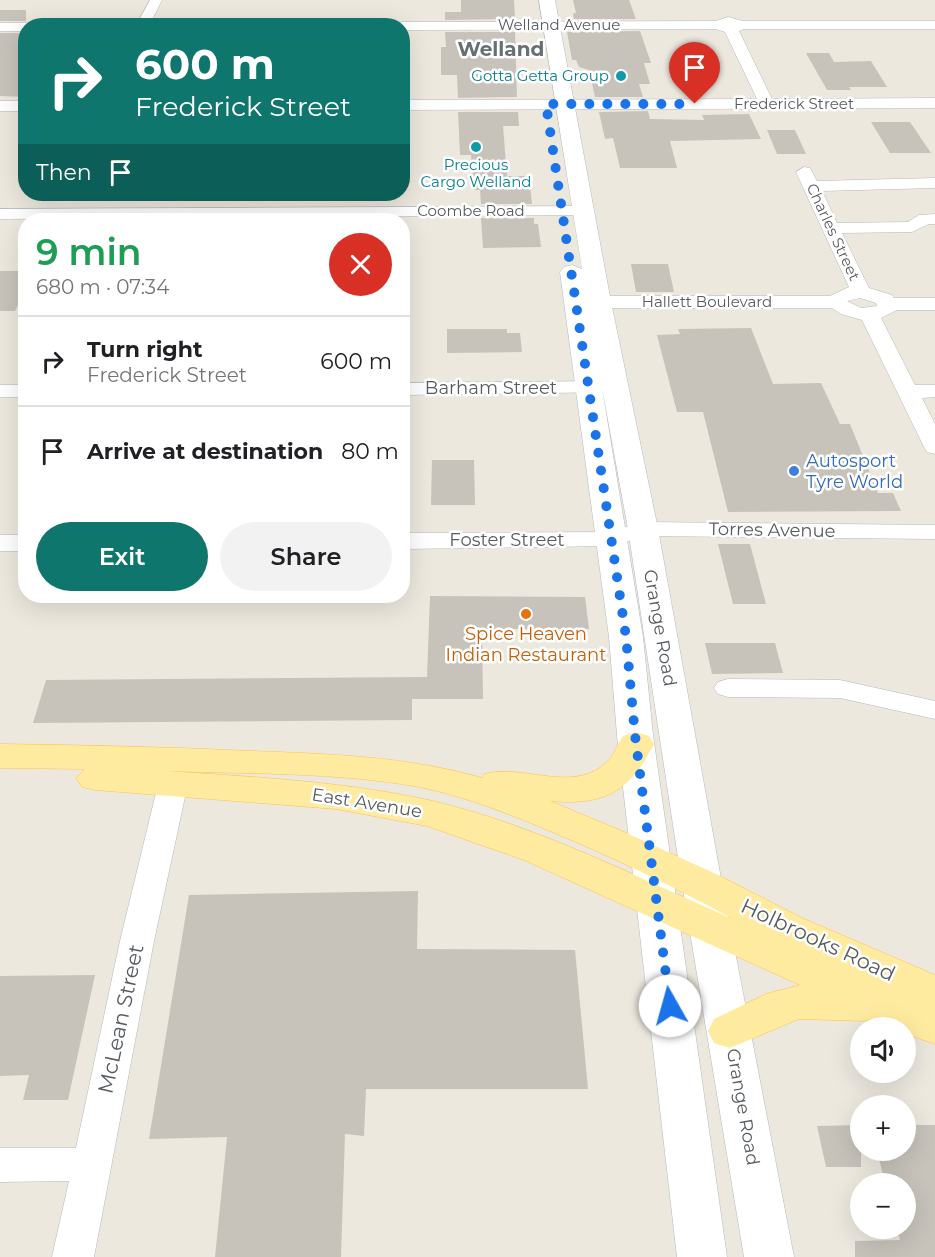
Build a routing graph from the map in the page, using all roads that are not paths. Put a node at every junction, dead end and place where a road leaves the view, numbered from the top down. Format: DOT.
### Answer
graph roads {
  1 [pos="156,0"];
  2 [pos="533,0"];
  3 [pos="547,0"];
  4 [pos="146,18"];
  5 [pos="729,22"];
  6 [pos="935,24"];
  7 [pos="410,26"];
  8 [pos="544,26"];
  9 [pos="0,27"];
  10 [pos="18,27"];
  11 [pos="935,103"];
  12 [pos="556,104"];
  13 [pos="767,104"];
  14 [pos="410,105"];
  15 [pos="0,106"];
  16 [pos="18,106"];
  17 [pos="550,128"];
  18 [pos="935,183"];
  19 [pos="559,187"];
  20 [pos="573,211"];
  21 [pos="0,214"];
  22 [pos="410,214"];
  23 [pos="18,215"];
  24 [pos="935,219"];
  25 [pos="830,228"];
  26 [pos="861,292"];
  27 [pos="588,302"];
  28 [pos="837,302"];
  29 [pos="888,304"];
  30 [pos="935,304"];
  31 [pos="869,314"];
  32 [pos="617,387"];
  33 [pos="588,388"];
  34 [pos="410,389"];
  35 [pos="0,391"];
  36 [pos="18,391"];
  37 [pos="935,391"];
  38 [pos="909,392"];
  39 [pos="935,447"];
  40 [pos="935,532"];
  41 [pos="627,534"];
  42 [pos="410,541"];
  43 [pos="0,543"];
  44 [pos="18,543"];
  45 [pos="728,688"];
  46 [pos="935,710"];
  47 [pos="636,744"];
  48 [pos="0,756"];
  49 [pos="0,775"];
  50 [pos="429,778"];
  51 [pos="176,784"];
  52 [pos="654,881"];
  53 [pos="707,905"];
  54 [pos="935,993"];
  55 [pos="879,1004"];
  56 [pos="935,1027"];
  57 [pos="730,1031"];
  58 [pos="91,1164"];
  59 [pos="0,1165"];
  60 [pos="73,1257"];
  61 [pos="702,1257"];
  62 [pos="769,1257"];
  1 -- 4 [label="street"];
  2 -- 8 [label="main road, Grange Road"];
  3 -- 8 [label="main road, Grange Road"];
  5 -- 6 [label="street, Welland Avenue"];
  5 -- 8 [label="street, Welland Avenue"];
  5 -- 13 [label="street"];
  7 -- 8 [label="street, Welland Avenue"];
  8 -- 12 [label="main road, Grange Road"];
  9 -- 10 [label="street"];
  11 -- 13 [label="street, Frederick Street"];
  12 -- 13 [label="street, Frederick Street"];
  12 -- 14 [label="street, Frederick Street"];
  12 -- 17 [label="main road, Grange Road"];
  12 -- 20 [label="main road, Grange Road"];
  15 -- 16 [label="street"];
  18 -- 25 [label="street, Charles Street"];
  19 -- 20 [label="main road, Grange Road"];
  20 -- 22 [label="street, Coombe Road"];
  20 -- 27 [label="main road, Grange Road"];
  21 -- 23 [label="street, Coombe Road"];
  24 -- 25 [label="street"];
  25 -- 26 [label="street, Charles Street"];
  26 -- 28 [label="street"];
  26 -- 29 [label="street"];
  27 -- 28 [label="street, Hallett Boulevard"];
  27 -- 32 [label="main road, Grange Road"];
  27 -- 33 [label="main road, Grange Road"];
  28 -- 31 [label="street"];
  29 -- 30 [label="street"];
  29 -- 31 [label="street"];
  31 -- 38 [label="street"];
  32 -- 33 [label="street, Barham Street"];
  32 -- 41 [label="main road, Grange Road"];
  33 -- 34 [label="street, Barham Street"];
  33 -- 41 [label="main road, Grange Road"];
  35 -- 36 [label="street"];
  37 -- 38 [label="street"];
  38 -- 39 [label="street"];
  40 -- 41 [label="street, Torres Avenue"];
  41 -- 42 [label="street, Foster Street"];
  41 -- 47 [label="main road, Grange Road"];
  41 -- 53 [label="main road, Grange Road"];
  43 -- 44 [label="street"];
  45 -- 46 [label="street"];
  47 -- 50 [label="main road"];
  47 -- 52 [label="main road, Grange Road"];
  48 -- 50 [label="main road, East Avenue"];
  49 -- 51 [label="main road, East Avenue"];
  50 -- 52 [label="main road, East Avenue"];
  51 -- 52 [label="main road, East Avenue"];
  51 -- 58 [label="street, McLean Street"];
  52 -- 53 [label="main road, East Avenue"];
  52 -- 61 [label="main road, Grange Road"];
  53 -- 54 [label="main road, Holbrooks Road"];
  53 -- 55 [label="main road, Holbrooks Road"];
  53 -- 57 [label="main road, Grange Road"];
  55 -- 56 [label="main road, Holbrooks Road"];
  55 -- 57 [label="main road"];
  57 -- 62 [label="main road, Grange Road"];
  58 -- 59 [label="street"];
  58 -- 60 [label="street, McLean Street"];
}
